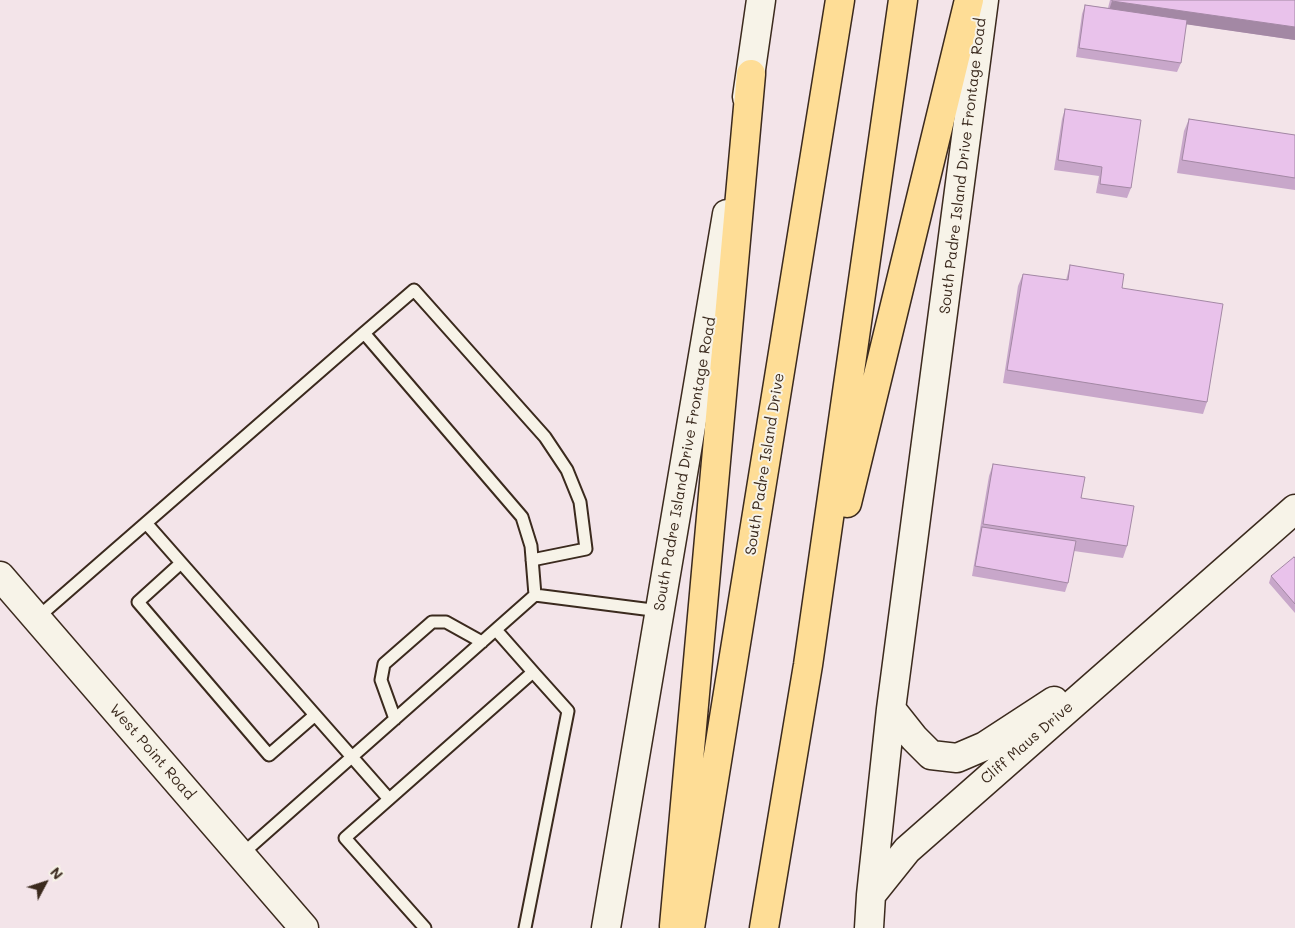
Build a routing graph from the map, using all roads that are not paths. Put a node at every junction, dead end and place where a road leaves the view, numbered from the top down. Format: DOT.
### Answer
graph roads {
  1 [pos="761,0"];
  2 [pos="840,0"];
  3 [pos="903,0"];
  4 [pos="968,0"];
  5 [pos="984,0"];
  6 [pos="751,74"];
  7 [pos="364,333"];
  8 [pos="1295,509"];
  9 [pos="146,523"];
  10 [pos="532,560"];
  11 [pos="181,563"];
  12 [pos="0,576"];
  13 [pos="535,595"];
  14 [pos="1192,599"];
  15 [pos="660,611"];
  16 [pos="37,618"];
  17 [pos="496,630"];
  18 [pos="482,642"];
  19 [pos="808,665"];
  20 [pos="533,672"];
  21 [pos="891,709"];
  22 [pos="315,715"];
  23 [pos="396,718"];
  24 [pos="352,757"];
  25 [pos="389,799"];
  26 [pos="241,855"];
  27 [pos="871,895"];
  28 [pos="304,928"];
  29 [pos="425,928"];
  30 [pos="525,928"];
  31 [pos="606,928"];
  32 [pos="674,928"];
  33 [pos="690,928"];
  34 [pos="764,928"];
  35 [pos="869,928"];
  1 -- 6 [label="main road, South Padre Island Drive Frontage Road"];
  2 -- 33 [label="highway, South Padre Island Drive"];
  3 -- 19 [label="highway"];
  4 -- 19 [label="highway"];
  5 -- 21 [label="main road, South Padre Island Drive Frontage Road"];
  6 -- 15 [label="main road, South Padre Island Drive Frontage Road"];
  6 -- 32 [label="highway"];
  7 -- 9 [label="lane"];
  7 -- 10 [label="lane"];
  7 -- 10 [label="lane"];
  8 -- 14 [label="main road, Cliff Maus Drive"];
  9 -- 11 [label="lane"];
  9 -- 16 [label="lane"];
  10 -- 13 [label="lane"];
  11 -- 22 [label="lane"];
  11 -- 22 [label="lane"];
  12 -- 16 [label="main road, West Point Road"];
  13 -- 15 [label="lane"];
  13 -- 17 [label="lane"];
  14 -- 21 [label="main road, Cliff Maus Drive"];
  14 -- 27 [label="main road, Cliff Maus Drive"];
  15 -- 31 [label="main road, South Padre Island Drive Frontage Road"];
  16 -- 26 [label="main road, West Point Road"];
  17 -- 18 [label="lane"];
  17 -- 20 [label="lane"];
  18 -- 23 [label="lane"];
  18 -- 23 [label="lane"];
  19 -- 34 [label="highway"];
  20 -- 25 [label="lane"];
  20 -- 30 [label="lane"];
  21 -- 27 [label="main road, South Padre Island Drive Frontage Road"];
  22 -- 24 [label="lane"];
  23 -- 24 [label="lane"];
  24 -- 25 [label="lane"];
  24 -- 26 [label="lane"];
  25 -- 29 [label="lane"];
  26 -- 28 [label="main road, West Point Road"];
  27 -- 35 [label="main road, South Padre Island Drive Frontage Road"];
}
